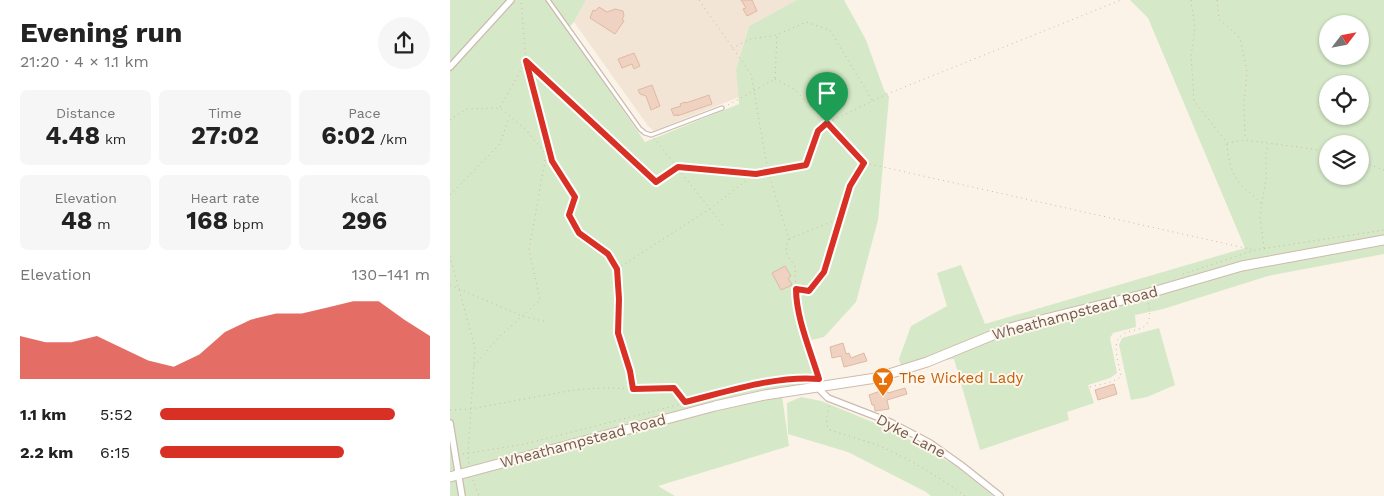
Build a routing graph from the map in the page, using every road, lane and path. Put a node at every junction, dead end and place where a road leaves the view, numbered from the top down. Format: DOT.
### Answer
graph roads {
  1 [pos="511,0"];
  2 [pos="521,0"];
  3 [pos="548,0"];
  4 [pos="699,0"];
  5 [pos="1121,0"];
  6 [pos="1191,0"];
  7 [pos="1217,0"];
  8 [pos="777,35"];
  9 [pos="732,48"];
  10 [pos="526,61"];
  11 [pos="450,68"];
  12 [pos="775,79"];
  13 [pos="754,90"];
  14 [pos="872,100"];
  15 [pos="500,108"];
  16 [pos="722,108"];
  17 [pos="510,116"];
  18 [pos="450,120"];
  19 [pos="827,123"];
  20 [pos="651,135"];
  21 [pos="1245,140"];
  22 [pos="1227,143"];
  23 [pos="1270,143"];
  24 [pos="1319,151"];
  25 [pos="546,154"];
  26 [pos="552,161"];
  27 [pos="864,163"];
  28 [pos="1369,164"];
  29 [pos="678,167"];
  30 [pos="1384,170"];
  31 [pos="768,172"];
  32 [pos="756,174"];
  33 [pos="450,195"];
  34 [pos="1262,206"];
  35 [pos="711,208"];
  36 [pos="839,219"];
  37 [pos="725,228"];
  38 [pos="789,239"];
  39 [pos="1384,240"];
  40 [pos="1264,249"];
  41 [pos="1255,250"];
  42 [pos="450,256"];
  43 [pos="617,269"];
  44 [pos="450,285"];
  45 [pos="459,287"];
  46 [pos="796,289"];
  47 [pos="1146,294"];
  48 [pos="796,300"];
  49 [pos="522,316"];
  50 [pos="547,322"];
  51 [pos="474,367"];
  52 [pos="819,384"];
  53 [pos="1090,387"];
  54 [pos="633,389"];
  55 [pos="830,399"];
  56 [pos="685,402"];
  57 [pos="470,409"];
  58 [pos="450,410"];
  59 [pos="450,423"];
  60 [pos="454,476"];
  61 [pos="476,490"];
  62 [pos="462,496"];
  63 [pos="479,496"];
  64 [pos="965,496"];
  65 [pos="1000,496"];
  1 -- 11 [label="street"];
  2 -- 10 [label="path"];
  3 -- 20 [label="lane"];
  4 -- 9 [label="path"];
  5 -- 14 [label="path"];
  6 -- 22 [label="path"];
  7 -- 21 [label="path"];
  8 -- 9 [label="path"];
  8 -- 12 [label="path"];
  8 -- 14 [label="path"];
  9 -- 13 [label="path"];
  10 -- 15 [label="path"];
  10 -- 26 [label="path"];
  10 -- 29 [label="path"];
  12 -- 13 [label="path"];
  12 -- 19 [label="path"];
  13 -- 16 [label="path"];
  13 -- 31 [label="path"];
  14 -- 19 [label="path"];
  15 -- 17 [label="path"];
  15 -- 18 [label="path"];
  16 -- 20 [label="lane"];
  17 -- 25 [label="path"];
  17 -- 33 [label="path"];
  19 -- 27 [label="path"];
  19 -- 31 [label="path"];
  20 -- 29 [label="path"];
  21 -- 22 [label="path"];
  21 -- 23 [label="path"];
  22 -- 34 [label="path"];
  23 -- 24 [label="path"];
  23 -- 34 [label="path"];
  25 -- 26 [label="path"];
  25 -- 49 [label="path"];
  26 -- 43 [label="path"];
  27 -- 36 [label="path"];
  27 -- 41 [label="path"];
  28 -- 30 [label="path"];
  29 -- 32 [label="path"];
  29 -- 35 [label="path"];
  31 -- 32 [label="path"];
  31 -- 38 [label="path"];
  32 -- 35 [label="path"];
  34 -- 40 [label="path"];
  35 -- 37 [label="path"];
  35 -- 43 [label="path"];
  36 -- 38 [label="path"];
  36 -- 46 [label="path"];
  38 -- 46 [label="path"];
  39 -- 47 [label="main road, Wheathampstead Road"];
  42 -- 45 [label="path"];
  43 -- 54 [label="path"];
  44 -- 45 [label="path"];
  45 -- 49 [label="path"];
  45 -- 51 [label="path"];
  46 -- 48 [label="path"];
  47 -- 52 [label="main road, Wheathampstead Road"];
  47 -- 53 [label="path"];
  48 -- 52 [label="lane"];
  49 -- 50 [label="path"];
  49 -- 51 [label="path"];
  51 -- 57 [label="path"];
  52 -- 55 [label="street, Dyke Lane"];
  52 -- 56 [label="path"];
  52 -- 60 [label="main road, Wheathampstead Road"];
  54 -- 56 [label="path"];
  54 -- 57 [label="path"];
  55 -- 64 [label="path"];
  55 -- 65 [label="street, Dyke Lane"];
  56 -- 57 [label="path"];
  57 -- 58 [label="path"];
  59 -- 60 [label="street"];
  60 -- 62 [label="street"];
  61 -- 63 [label="path"];
}
